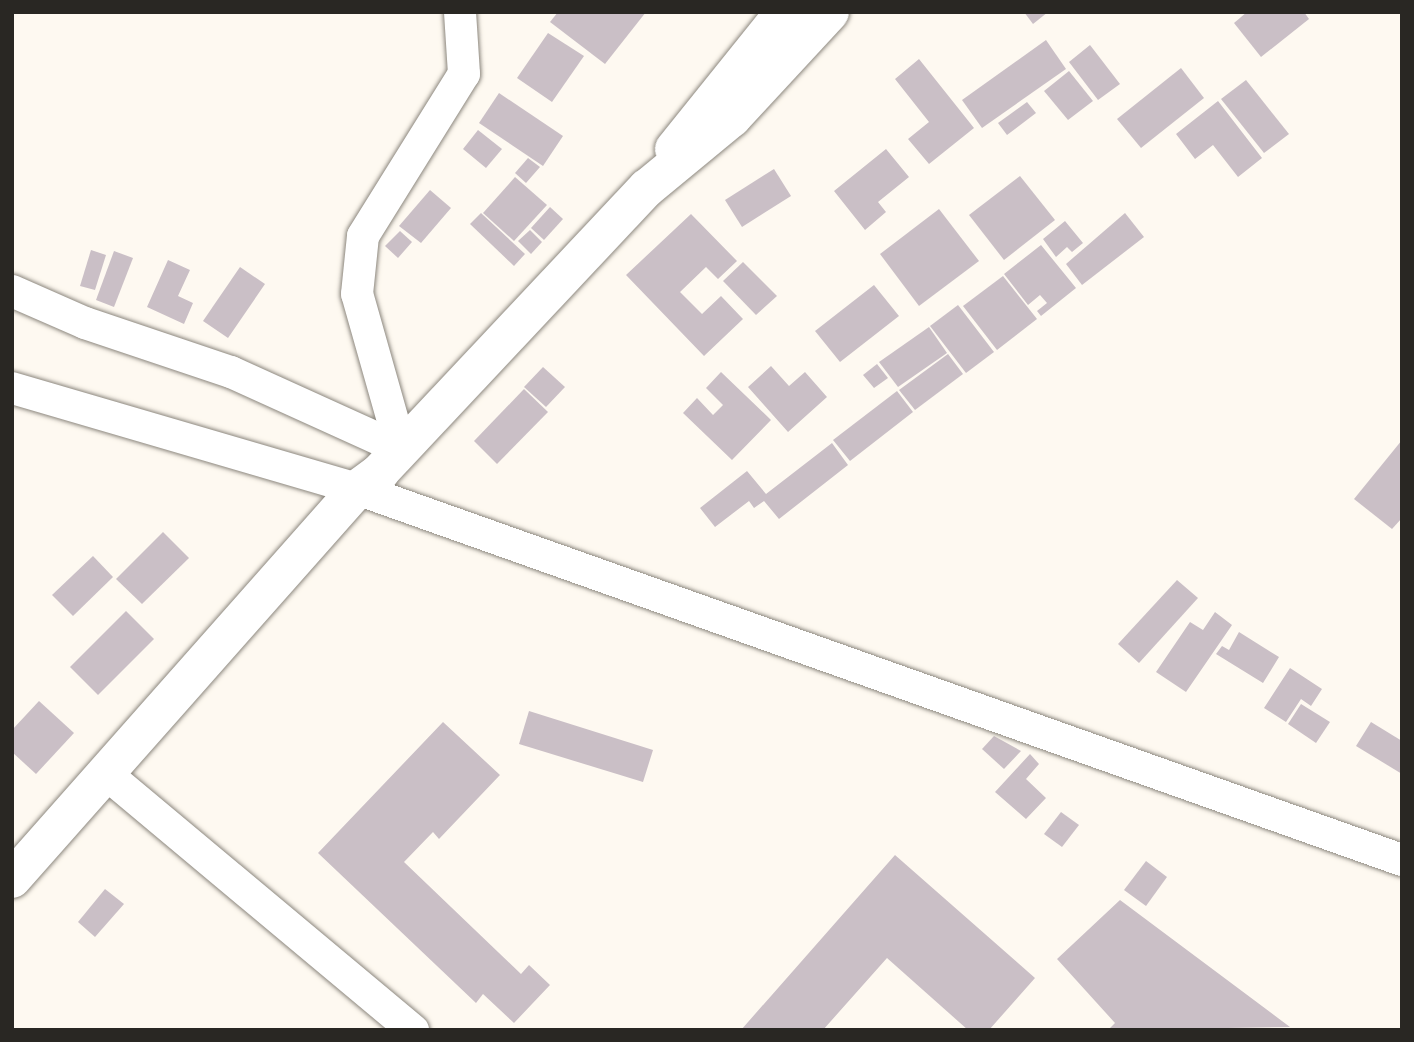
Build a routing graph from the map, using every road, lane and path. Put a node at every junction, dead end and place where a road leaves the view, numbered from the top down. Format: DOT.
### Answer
graph roads {
  1 [pos="460,12"];
  2 [pos="784,12"];
  3 [pos="830,12"];
  4 [pos="647,188"];
  5 [pos="12,291"];
  6 [pos="12,388"];
  7 [pos="401,449"];
  8 [pos="357,489"];
  9 [pos="104,772"];
  10 [pos="1402,860"];
  11 [pos="12,879"];
  12 [pos="413,1030"];
  1 -- 7 [label="street"];
  2 -- 4 [label="main road"];
  3 -- 4 [label="main road"];
  4 -- 7 [label="main road"];
  5 -- 7 [label="street"];
  6 -- 8 [label="street"];
  7 -- 8 [label="main road"];
  8 -- 9 [label="main road"];
  8 -- 10 [label="street"];
  9 -- 11 [label="main road"];
  9 -- 12 [label="street"];
}
